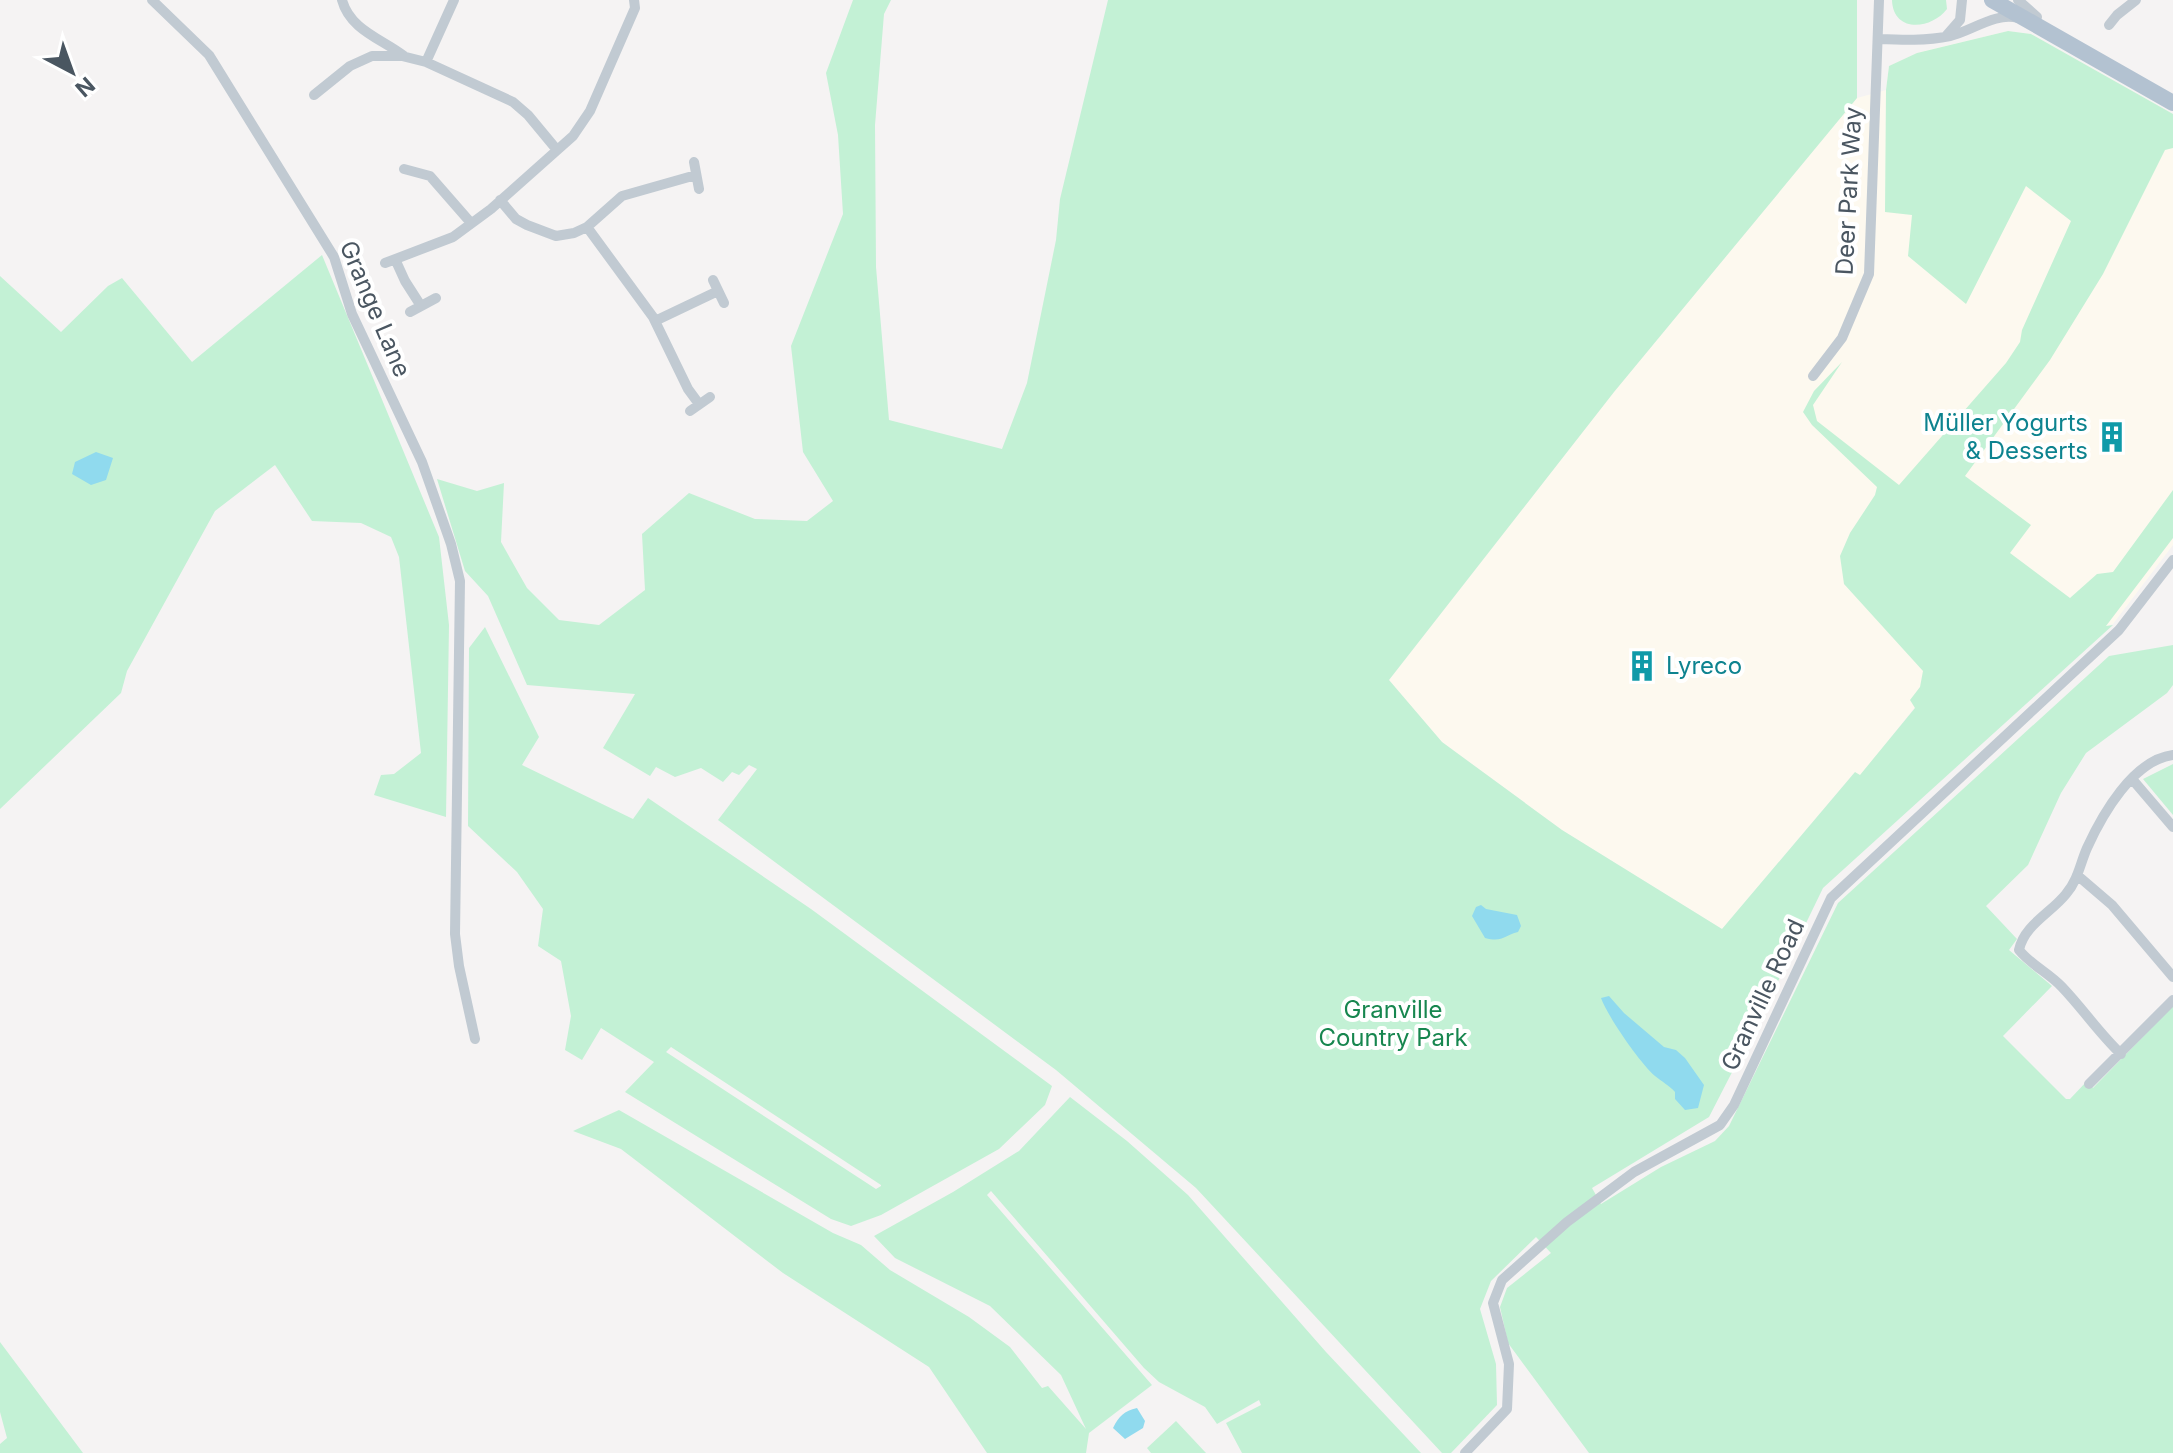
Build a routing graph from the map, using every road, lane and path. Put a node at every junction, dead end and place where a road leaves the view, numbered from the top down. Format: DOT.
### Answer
graph roads {
  1 [pos="152,0"];
  2 [pos="342,0"];
  3 [pos="454,0"];
  4 [pos="634,0"];
  5 [pos="1879,0"];
  6 [pos="1962,0"];
  7 [pos="1992,0"];
  8 [pos="2008,0"];
  9 [pos="2018,0"];
  10 [pos="2136,0"];
  11 [pos="2034,20"];
  12 [pos="2109,25"];
  13 [pos="1944,37"];
  14 [pos="1878,39"];
  15 [pos="404,56"];
  16 [pos="426,62"];
  17 [pos="2173,92"];
  18 [pos="314,95"];
  19 [pos="2173,103"];
  20 [pos="557,150"];
  21 [pos="694,162"];
  22 [pos="404,169"];
  23 [pos="696,175"];
  24 [pos="699,189"];
  25 [pos="500,200"];
  26 [pos="471,223"];
  27 [pos="587,227"];
  28 [pos="436,298"];
  29 [pos="724,303"];
  30 [pos="421,306"];
  31 [pos="410,312"];
  32 [pos="655,321"];
  33 [pos="1813,376"];
  34 [pos="710,397"];
  35 [pos="2173,560"];
  36 [pos="2173,755"];
  37 [pos="2132,779"];
  38 [pos="2173,827"];
  39 [pos="2077,875"];
  40 [pos="2173,977"];
  41 [pos="2173,1000"];
  42 [pos="475,1039"];
  43 [pos="2121,1054"];
  44 [pos="2089,1084"];
  45 [pos="1465,1453"];
  1 -- 42 [label="street, Grange Lane"];
  2 -- 15 [label="street"];
  3 -- 16 [label="street"];
  4 -- 20 [label="street"];
  5 -- 14 [label="street, Deer Park Way"];
  6 -- 13 [label="street"];
  7 -- 11 [label="main road"];
  8 -- 11 [label="main road"];
  9 -- 11 [label="street"];
  10 -- 12 [label="street"];
  11 -- 13 [label="street"];
  11 -- 17 [label="main road"];
  11 -- 19 [label="main road"];
  13 -- 14 [label="street"];
  14 -- 33 [label="street, Deer Park Way"];
  15 -- 16 [label="street"];
  15 -- 18 [label="street"];
  16 -- 20 [label="street"];
  20 -- 25 [label="street"];
  21 -- 23 [label="street"];
  22 -- 26 [label="street"];
  23 -- 24 [label="street"];
  23 -- 27 [label="street"];
  25 -- 26 [label="street"];
  25 -- 27 [label="street"];
  26 -- 30 [label="street"];
  27 -- 32 [label="street"];
  28 -- 30 [label="street"];
  29 -- 32 [label="street"];
  30 -- 31 [label="street"];
  32 -- 34 [label="street"];
  35 -- 45 [label="street, Granville Road"];
  36 -- 37 [label="street"];
  37 -- 38 [label="street"];
  37 -- 39 [label="street"];
  39 -- 40 [label="street"];
  39 -- 43 [label="street"];
  41 -- 43 [label="street"];
  43 -- 44 [label="street"];
}
